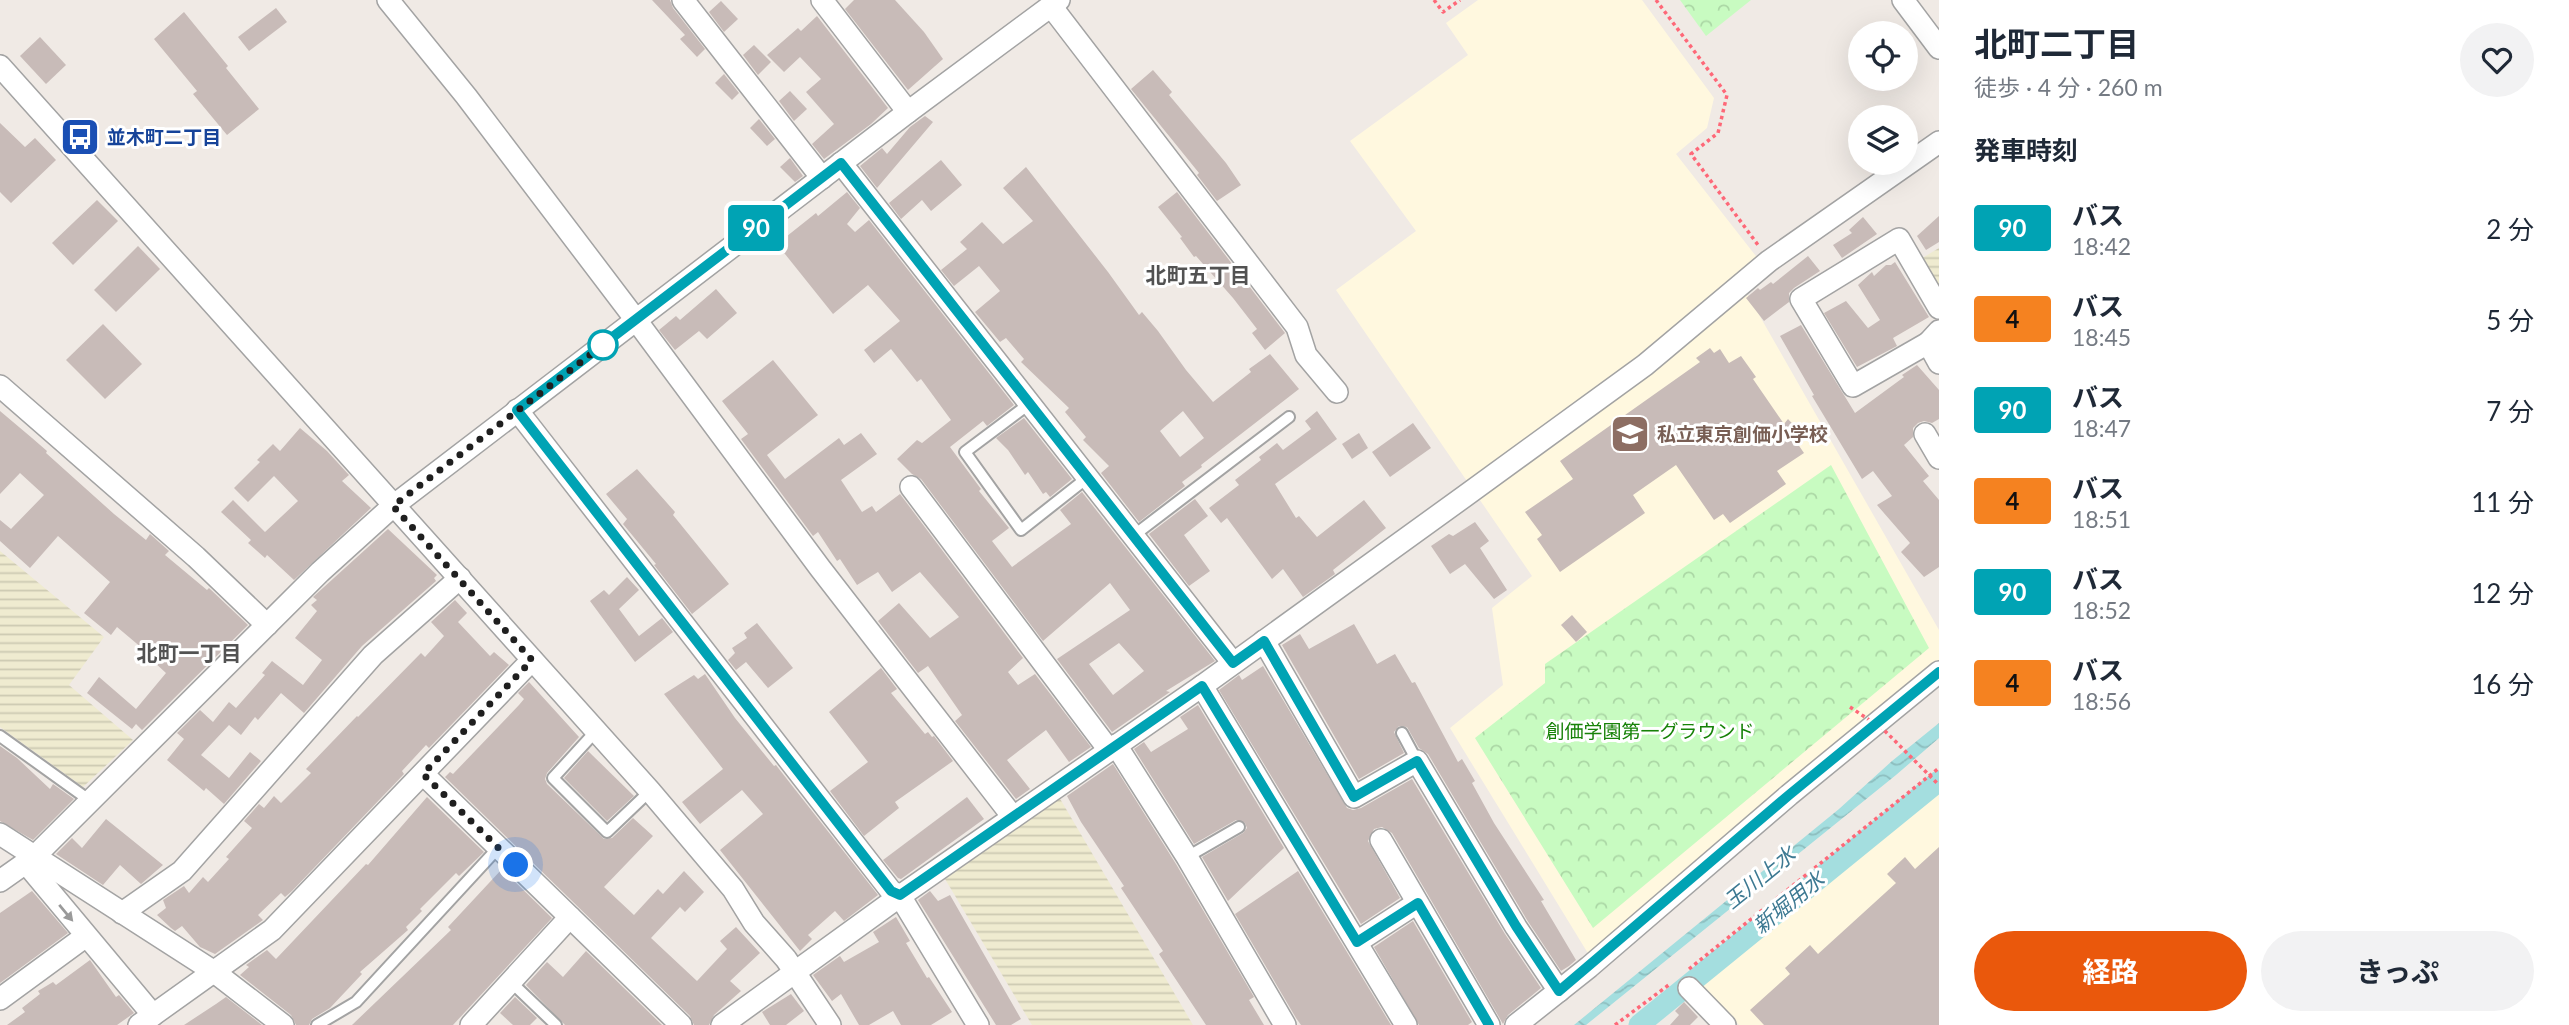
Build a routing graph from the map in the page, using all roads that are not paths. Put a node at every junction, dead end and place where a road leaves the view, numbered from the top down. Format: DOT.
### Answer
graph roads {
  1 [pos="388,0"];
  2 [pos="683,0"];
  3 [pos="822,0"];
  4 [pos="1903,0"];
  5 [pos="1055,3"];
  6 [pos="1939,48"];
  7 [pos="0,66"];
  8 [pos="908,111"];
  9 [pos="1939,142"];
  10 [pos="841,163"];
  11 [pos="822,178"];
  12 [pos="1939,308"];
  13 [pos="636,320"];
  14 [pos="1933,337"];
  15 [pos="1939,363"];
  16 [pos="0,386"];
  17 [pos="1337,391"];
  18 [pos="1029,404"];
  19 [pos="517,410"];
  20 [pos="1289,417"];
  21 [pos="1926,434"];
  22 [pos="1939,458"];
  23 [pos="1087,478"];
  24 [pos="911,486"];
  25 [pos="393,506"];
  26 [pos="1133,536"];
  27 [pos="460,578"];
  28 [pos="267,625"];
  29 [pos="1264,641"];
  30 [pos="532,660"];
  31 [pos="1233,663"];
  32 [pos="1939,672"];
  33 [pos="1202,686"];
  34 [pos="596,731"];
  35 [pos="1402,733"];
  36 [pos="0,736"];
  37 [pos="1113,748"];
  38 [pos="1417,761"];
  39 [pos="423,774"];
  40 [pos="650,791"];
  41 [pos="89,800"];
  42 [pos="1013,817"];
  43 [pos="1239,827"];
  44 [pos="0,834"];
  45 [pos="1381,840"];
  46 [pos="498,848"];
  47 [pos="34,857"];
  48 [pos="1187,857"];
  49 [pos="0,881"];
  50 [pos="900,895"];
  51 [pos="1418,903"];
  52 [pos="122,913"];
  53 [pos="570,917"];
  54 [pos="86,936"];
  55 [pos="1357,942"];
  56 [pos="213,971"];
  57 [pos="794,971"];
  58 [pos="510,981"];
  59 [pos="1689,988"];
  60 [pos="1559,991"];
  61 [pos="0,999"];
  62 [pos="146,1020"];
  63 [pos="283,1025"];
  64 [pos="317,1025"];
  65 [pos="471,1025"];
  66 [pos="556,1025"];
  67 [pos="681,1025"];
  68 [pos="722,1025"];
  69 [pos="830,1025"];
  70 [pos="978,1025"];
  71 [pos="1285,1025"];
  72 [pos="1406,1025"];
  73 [pos="1489,1025"];
  74 [pos="1516,1025"];
  75 [pos="1725,1025"];
  1 -- 13 [label="street"];
  2 -- 11 [label="street"];
  3 -- 8 [label="street"];
  4 -- 6 [label="street"];
  5 -- 8 [label="street"];
  5 -- 17 [label="street"];
  7 -- 25 [label="street"];
  8 -- 10 [label="street"];
  9 -- 29 [label="street"];
  10 -- 11 [label="street"];
  10 -- 18 [label="street"];
  11 -- 13 [label="street"];
  12 -- 14 [label="street"];
  13 -- 19 [label="street"];
  13 -- 42 [label="street"];
  14 -- 15 [label="street"];
  16 -- 28 [label="street"];
  18 -- 23 [label="street"];
  18 -- 23 [label="lane"];
  19 -- 25 [label="street"];
  19 -- 50 [label="street"];
  20 -- 26 [label="lane"];
  21 -- 22 [label="street"];
  23 -- 26 [label="street"];
  24 -- 37 [label="street"];
  25 -- 27 [label="street"];
  25 -- 28 [label="street"];
  26 -- 31 [label="street"];
  27 -- 30 [label="street"];
  27 -- 52 [label="street"];
  28 -- 41 [label="street"];
  29 -- 31 [label="street"];
  29 -- 38 [label="street"];
  30 -- 34 [label="street"];
  30 -- 39 [label="street"];
  31 -- 33 [label="street"];
  32 -- 60 [label="street"];
  33 -- 37 [label="street"];
  33 -- 55 [label="street"];
  34 -- 40 [label="street"];
  34 -- 40 [label="lane"];
  35 -- 38 [label="lane"];
  36 -- 41 [label="lane"];
  37 -- 42 [label="street"];
  37 -- 48 [label="street"];
  38 -- 60 [label="street"];
  39 -- 46 [label="street"];
  39 -- 56 [label="street"];
  40 -- 57 [label="street"];
  41 -- 47 [label="street"];
  42 -- 50 [label="street"];
  43 -- 48 [label="lane"];
  44 -- 47 [label="street"];
  45 -- 51 [label="street"];
  46 -- 53 [label="street"];
  46 -- 64 [label="lane"];
  47 -- 49 [label="street"];
  47 -- 52 [label="street"];
  47 -- 54 [label="street, one-way"];
  48 -- 71 [label="street"];
  50 -- 57 [label="street"];
  50 -- 70 [label="street"];
  51 -- 55 [label="street"];
  51 -- 73 [label="street"];
  52 -- 56 [label="street"];
  53 -- 58 [label="street"];
  53 -- 67 [label="street"];
  54 -- 61 [label="street"];
  54 -- 62 [label="street"];
  55 -- 72 [label="street"];
  56 -- 62 [label="street"];
  56 -- 63 [label="street"];
  57 -- 68 [label="street"];
  57 -- 69 [label="street"];
  58 -- 65 [label="street"];
  58 -- 66 [label="lane"];
  59 -- 75 [label="street"];
  60 -- 74 [label="street"];
}
